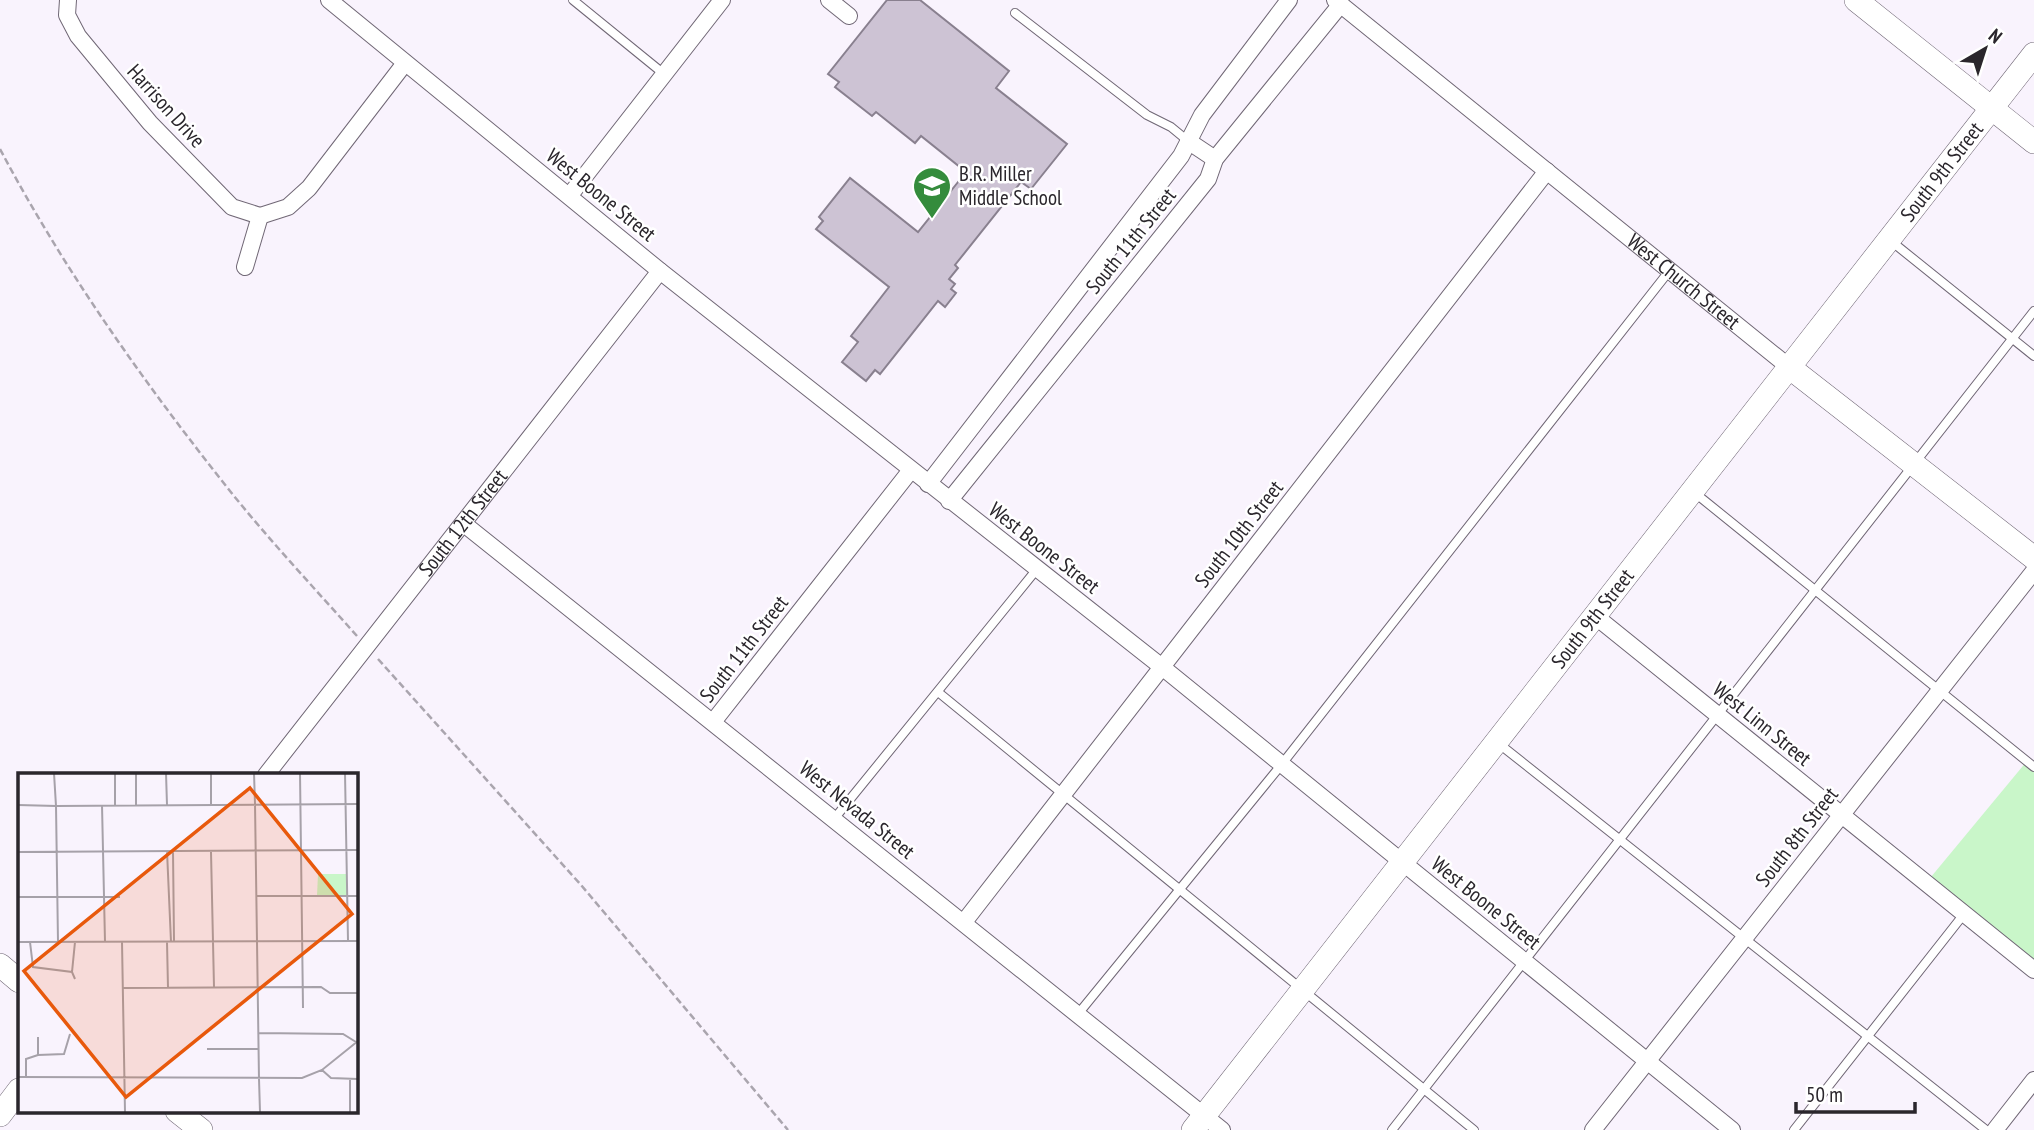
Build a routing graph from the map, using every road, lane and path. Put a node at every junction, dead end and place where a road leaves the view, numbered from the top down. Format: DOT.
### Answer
graph roads {
  1 [pos="68,0"];
  2 [pos="329,0"];
  3 [pos="573,0"];
  4 [pos="722,0"];
  5 [pos="829,0"];
  6 [pos="1289,0"];
  7 [pos="1856,0"];
  8 [pos="1338,2"];
  9 [pos="1015,13"];
  10 [pos="849,16"];
  11 [pos="2034,54"];
  12 [pos="405,63"];
  13 [pos="664,74"];
  14 [pos="1991,108"];
  15 [pos="1188,141"];
  16 [pos="2034,142"];
  17 [pos="1214,159"];
  18 [pos="1547,171"];
  19 [pos="570,195"];
  20 [pos="260,216"];
  21 [pos="1889,239"];
  22 [pos="245,267"];
  23 [pos="1670,270"];
  24 [pos="660,271"];
  25 [pos="2034,311"];
  26 [pos="2012,339"];
  27 [pos="2034,356"];
  28 [pos="1789,367"];
  29 [pos="1914,464"];
  30 [pos="911,470"];
  31 [pos="929,484"];
  32 [pos="1692,491"];
  33 [pos="949,501"];
  34 [pos="464,524"];
  35 [pos="2034,558"];
  36 [pos="1037,569"];
  37 [pos="2034,571"];
  38 [pos="1815,590"];
  39 [pos="1595,616"];
  40 [pos="1162,667"];
  41 [pos="1940,690"];
  42 [pos="938,692"];
  43 [pos="1718,715"];
  44 [pos="713,722"];
  45 [pos="1497,742"];
  46 [pos="1282,764"];
  47 [pos="2034,767"];
  48 [pos="268,773"];
  49 [pos="1062,795"];
  50 [pos="1842,815"];
  51 [pos="834,819"];
  52 [pos="1620,840"];
  53 [pos="1403,862"];
  54 [pos="1179,890"];
  55 [pos="1964,914"];
  56 [pos="964,922"];
  57 [pos="1744,939"];
  58 [pos="1524,961"];
  59 [pos="0,965"];
  60 [pos="2034,970"];
  61 [pos="18,980"];
  62 [pos="1302,991"];
  63 [pos="1078,1014"];
  64 [pos="1869,1037"];
  65 [pos="1646,1062"];
  66 [pos="2034,1080"];
  67 [pos="1424,1090"];
  68 [pos="18,1091"];
  69 [pos="178,1112"];
  70 [pos="0,1115"];
  71 [pos="1207,1125"];
  72 [pos="201,1130"];
  73 [pos="1392,1130"];
  74 [pos="1474,1130"];
  75 [pos="1593,1130"];
  76 [pos="1732,1130"];
  77 [pos="1794,1130"];
  78 [pos="1986,1130"];
  79 [pos="1995,1130"];
  1 -- 20 [label="street, Harrison Drive"];
  2 -- 12 [label="street, West Boone Street"];
  3 -- 13 [label="lane"];
  4 -- 13 [label="street"];
  5 -- 10 [label="street"];
  6 -- 15 [label="street, South 11th Street"];
  7 -- 14 [label="main road"];
  8 -- 17 [label="street, South 11th Street"];
  8 -- 18 [label="street, West Church Street"];
  9 -- 15 [label="lane"];
  11 -- 14 [label="main road, South 9th Street"];
  12 -- 19 [label="street, West Boone Street"];
  12 -- 20 [label="street"];
  13 -- 19 [label="street"];
  14 -- 16 [label="main road"];
  14 -- 21 [label="main road, South 9th Street"];
  15 -- 17 [label="street"];
  15 -- 31 [label="street, South 11th Street"];
  17 -- 33 [label="street, South 11th Street"];
  18 -- 23 [label="street, West Church Street"];
  18 -- 40 [label="street, South 10th Street"];
  19 -- 24 [label="street, West Boone Street"];
  20 -- 22 [label="street"];
  21 -- 26 [label="lane"];
  21 -- 28 [label="main road, South 9th Street"];
  23 -- 28 [label="street, West Church Street"];
  23 -- 46 [label="lane"];
  24 -- 30 [label="street, West Boone Street"];
  24 -- 34 [label="street, South 12th Street"];
  25 -- 26 [label="lane"];
  26 -- 27 [label="lane"];
  26 -- 29 [label="lane"];
  28 -- 29 [label="main road, West Church Street"];
  28 -- 32 [label="main road, South 9th Street"];
  29 -- 35 [label="main road, West Church Street"];
  29 -- 38 [label="lane"];
  30 -- 31 [label="street, West Boone Street"];
  30 -- 44 [label="street, South 11th Street"];
  31 -- 33 [label="street, West Boone Street"];
  32 -- 38 [label="lane"];
  32 -- 39 [label="main road, South 9th Street"];
  33 -- 36 [label="street, West Boone Street"];
  34 -- 44 [label="street, West Nevada Street"];
  34 -- 48 [label="street, South 12th Street"];
  36 -- 40 [label="street, West Boone Street"];
  36 -- 42 [label="lane"];
  37 -- 41 [label="street, South 8th Street"];
  38 -- 41 [label="lane"];
  38 -- 43 [label="lane"];
  39 -- 43 [label="street, West Linn Street"];
  39 -- 45 [label="main road, South 9th Street"];
  40 -- 46 [label="street, West Boone Street"];
  40 -- 49 [label="street, South 10th Street"];
  41 -- 47 [label="lane"];
  41 -- 50 [label="street, South 8th Street"];
  42 -- 49 [label="lane"];
  42 -- 51 [label="lane"];
  43 -- 50 [label="street, West Linn Street"];
  43 -- 52 [label="lane"];
  44 -- 51 [label="street, West Nevada Street"];
  45 -- 52 [label="lane"];
  45 -- 53 [label="main road, South 9th Street"];
  46 -- 53 [label="street, West Boone Street"];
  46 -- 54 [label="lane"];
  49 -- 54 [label="lane"];
  49 -- 56 [label="street, South 10th Street"];
  50 -- 55 [label="street, West Linn Street"];
  50 -- 57 [label="street, South 8th Street"];
  51 -- 56 [label="street, West Nevada Street"];
  52 -- 57 [label="lane"];
  52 -- 58 [label="lane"];
  53 -- 58 [label="street, West Boone Street"];
  53 -- 62 [label="main road, South 9th Street"];
  54 -- 62 [label="lane"];
  54 -- 63 [label="lane"];
  55 -- 60 [label="street, West Linn Street"];
  55 -- 64 [label="lane"];
  56 -- 63 [label="street, West Nevada Street"];
  57 -- 64 [label="lane"];
  57 -- 65 [label="street, South 8th Street"];
  58 -- 65 [label="street, West Boone Street"];
  58 -- 67 [label="lane"];
  59 -- 61 [label="main road"];
  62 -- 67 [label="lane"];
  62 -- 71 [label="main road, South 9th Street"];
  63 -- 71 [label="street, West Nevada Street"];
  64 -- 77 [label="lane"];
  64 -- 78 [label="lane"];
  65 -- 75 [label="street, South 8th Street"];
  65 -- 76 [label="street, West Boone Street"];
  66 -- 79 [label="street"];
  67 -- 73 [label="lane"];
  67 -- 74 [label="lane"];
  68 -- 70 [label="main road"];
  69 -- 72 [label="main road"];
}
